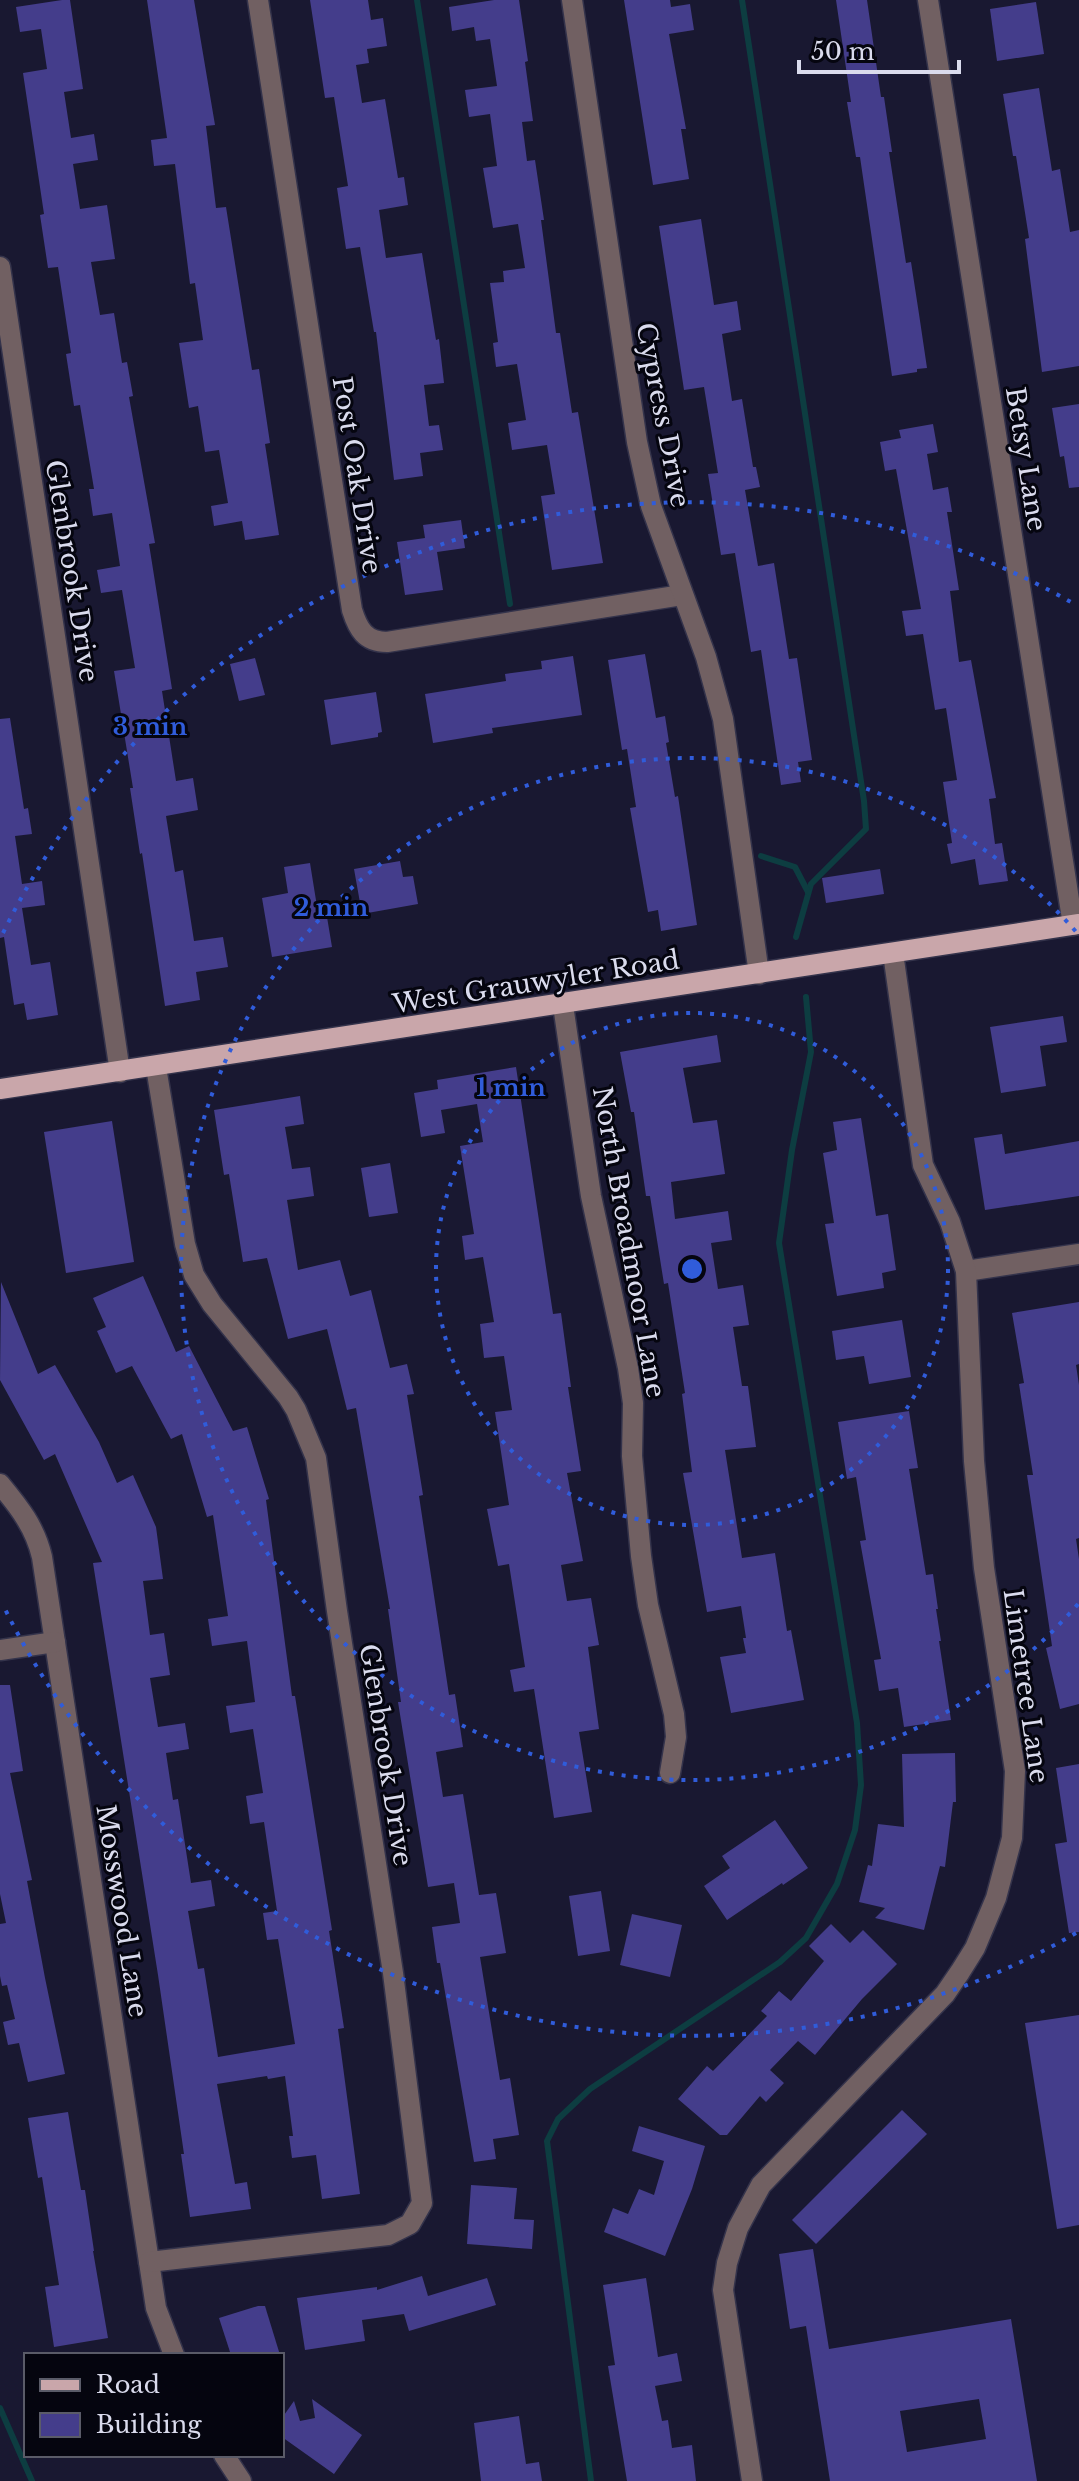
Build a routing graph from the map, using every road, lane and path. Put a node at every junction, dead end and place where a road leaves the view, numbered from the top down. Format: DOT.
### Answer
graph roads {
  1 [pos="258,0"];
  2 [pos="572,0"];
  3 [pos="928,0"];
  4 [pos="0,267"];
  5 [pos="682,595"];
  6 [pos="1076,925"];
  7 [pos="893,953"];
  8 [pos="759,974"];
  9 [pos="563,1005"];
  10 [pos="156,1067"];
  11 [pos="120,1072"];
  12 [pos="0,1089"];
  13 [pos="1079,1254"];
  14 [pos="966,1271"];
  15 [pos="0,1484"];
  16 [pos="55,1642"];
  17 [pos="0,1650"];
  18 [pos="670,1773"];
  19 [pos="149,2262"];
  20 [pos="173,2353"];
  21 [pos="225,2457"];
  22 [pos="241,2481"];
  23 [pos="752,2481"];
  1 -- 5 [label="street, Post Oak Drive"];
  2 -- 5 [label="street, Cypress Drive"];
  3 -- 6 [label="street, Betsy Lane"];
  4 -- 11 [label="street, Glenbrook Drive"];
  5 -- 8 [label="street, Cypress Drive"];
  6 -- 7 [label="main road, West Grauwyler Road"];
  7 -- 8 [label="main road, West Grauwyler Road"];
  7 -- 14 [label="street, Limetree Lane"];
  8 -- 9 [label="main road, West Grauwyler Road"];
  9 -- 10 [label="main road, West Grauwyler Road"];
  9 -- 18 [label="street, North Broadmoor Lane"];
  10 -- 11 [label="main road, West Grauwyler Road"];
  10 -- 19 [label="street, Glenbrook Drive"];
  11 -- 12 [label="main road, West Grauwyler Road"];
  13 -- 14 [label="street"];
  14 -- 23 [label="street, Limetree Lane"];
  15 -- 16 [label="street, Mosswood Lane"];
  16 -- 17 [label="street"];
  16 -- 19 [label="street, Mosswood Lane"];
  19 -- 20 [label="street, Mosswood Lane"];
  21 -- 22 [label="street"];
}
